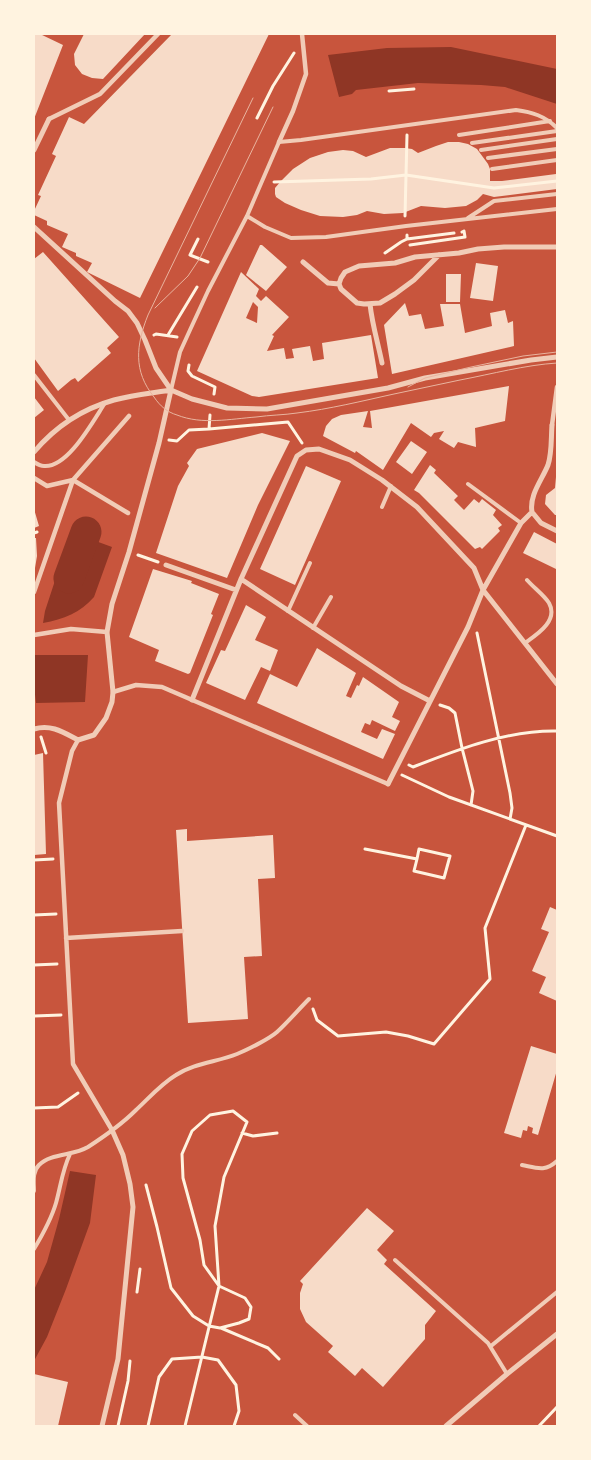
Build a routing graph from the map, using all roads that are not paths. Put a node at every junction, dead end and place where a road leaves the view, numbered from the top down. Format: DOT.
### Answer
graph roads {
  1 [pos="158,34"];
  2 [pos="302,34"];
  3 [pos="49,119"];
  4 [pos="550,121"];
  5 [pos="557,130"];
  6 [pos="459,135"];
  7 [pos="557,139"];
  8 [pos="279,142"];
  9 [pos="472,142"];
  10 [pos="35,146"];
  11 [pos="557,149"];
  12 [pos="481,150"];
  13 [pos="488,158"];
  14 [pos="557,160"];
  15 [pos="492,168"];
  16 [pos="557,194"];
  17 [pos="557,209"];
  18 [pos="247,216"];
  19 [pos="466,219"];
  20 [pos="34,227"];
  21 [pos="557,247"];
  22 [pos="439,255"];
  23 [pos="303,262"];
  24 [pos="339,284"];
  25 [pos="370,304"];
  26 [pos="557,357"];
  27 [pos="382,363"];
  28 [pos="34,375"];
  29 [pos="557,387"];
  30 [pos="171,390"];
  31 [pos="105,403"];
  32 [pos="129,416"];
  33 [pos="69,420"];
  34 [pos="552,426"];
  35 [pos="34,452"];
  36 [pos="34,462"];
  37 [pos="34,478"];
  38 [pos="73,480"];
  39 [pos="468,484"];
  40 [pos="391,486"];
  41 [pos="382,507"];
  42 [pos="532,512"];
  43 [pos="128,513"];
  44 [pos="521,523"];
  45 [pos="557,531"];
  46 [pos="310,563"];
  47 [pos="166,565"];
  48 [pos="241,579"];
  49 [pos="527,580"];
  50 [pos="236,590"];
  51 [pos="483,590"];
  52 [pos="34,592"];
  53 [pos="331,597"];
  54 [pos="288,611"];
  55 [pos="313,628"];
  56 [pos="107,632"];
  57 [pos="34,635"];
  58 [pos="525,644"];
  59 [pos="557,684"];
  60 [pos="113,692"];
  61 [pos="192,700"];
  62 [pos="430,701"];
  63 [pos="34,729"];
  64 [pos="78,740"];
  65 [pos="388,784"];
  66 [pos="182,932"];
  67 [pos="66,938"];
  68 [pos="309,999"];
  69 [pos="112,1130"];
  70 [pos="70,1154"];
  71 [pos="557,1161"];
  72 [pos="522,1165"];
  73 [pos="34,1191"];
  74 [pos="34,1249"];
  75 [pos="395,1260"];
  76 [pos="557,1292"];
  77 [pos="557,1334"];
  78 [pos="490,1346"];
  79 [pos="507,1374"];
  80 [pos="295,1415"];
  81 [pos="102,1426"];
  82 [pos="307,1426"];
  83 [pos="446,1426"];
  1 -- 3 [label="street"];
  2 -- 8 [label="street"];
  3 -- 10 [label="street"];
  4 -- 5 [label="lane"];
  4 -- 6 [label="lane"];
  4 -- 8 [label="lane"];
  5 -- 9 [label="lane"];
  7 -- 12 [label="lane"];
  8 -- 18 [label="lane"];
  11 -- 13 [label="lane"];
  14 -- 15 [label="lane"];
  16 -- 19 [label="lane"];
  17 -- 19 [label="lane"];
  18 -- 19 [label="lane"];
  18 -- 30 [label="lane"];
  20 -- 30 [label="street"];
  21 -- 22 [label="street"];
  22 -- 24 [label="street"];
  22 -- 25 [label="street"];
  23 -- 24 [label="street"];
  24 -- 25 [label="street"];
  25 -- 27 [label="street"];
  26 -- 30 [label="street"];
  28 -- 33 [label="lane"];
  29 -- 34 [label="street"];
  30 -- 31 [label="street"];
  30 -- 56 [label="street"];
  31 -- 33 [label="street"];
  31 -- 36 [label="lane"];
  32 -- 38 [label="street"];
  33 -- 35 [label="street"];
  34 -- 42 [label="street"];
  37 -- 38 [label="street"];
  38 -- 43 [label="street"];
  38 -- 52 [label="street"];
  39 -- 44 [label="lane"];
  40 -- 41 [label="lane"];
  40 -- 48 [label="street"];
  40 -- 51 [label="street"];
  42 -- 44 [label="street"];
  42 -- 45 [label="street"];
  44 -- 51 [label="street"];
  46 -- 54 [label="lane"];
  47 -- 50 [label="street"];
  48 -- 50 [label="street"];
  48 -- 54 [label="street"];
  49 -- 58 [label="lane"];
  50 -- 61 [label="street"];
  51 -- 58 [label="street"];
  51 -- 62 [label="street"];
  53 -- 55 [label="lane"];
  54 -- 55 [label="street"];
  55 -- 62 [label="street"];
  56 -- 57 [label="street"];
  56 -- 60 [label="street"];
  58 -- 59 [label="street"];
  60 -- 61 [label="street"];
  60 -- 64 [label="street"];
  61 -- 65 [label="street"];
  62 -- 65 [label="street"];
  63 -- 64 [label="street"];
  64 -- 67 [label="street"];
  66 -- 67 [label="street"];
  67 -- 69 [label="street"];
  68 -- 69 [label="lane"];
  69 -- 70 [label="lane"];
  69 -- 81 [label="street"];
  70 -- 73 [label="lane"];
  70 -- 74 [label="lane"];
  71 -- 72 [label="lane"];
  75 -- 78 [label="lane"];
  76 -- 78 [label="lane"];
  77 -- 79 [label="street"];
  78 -- 79 [label="lane"];
  79 -- 83 [label="street"];
  80 -- 82 [label="lane"];
}
